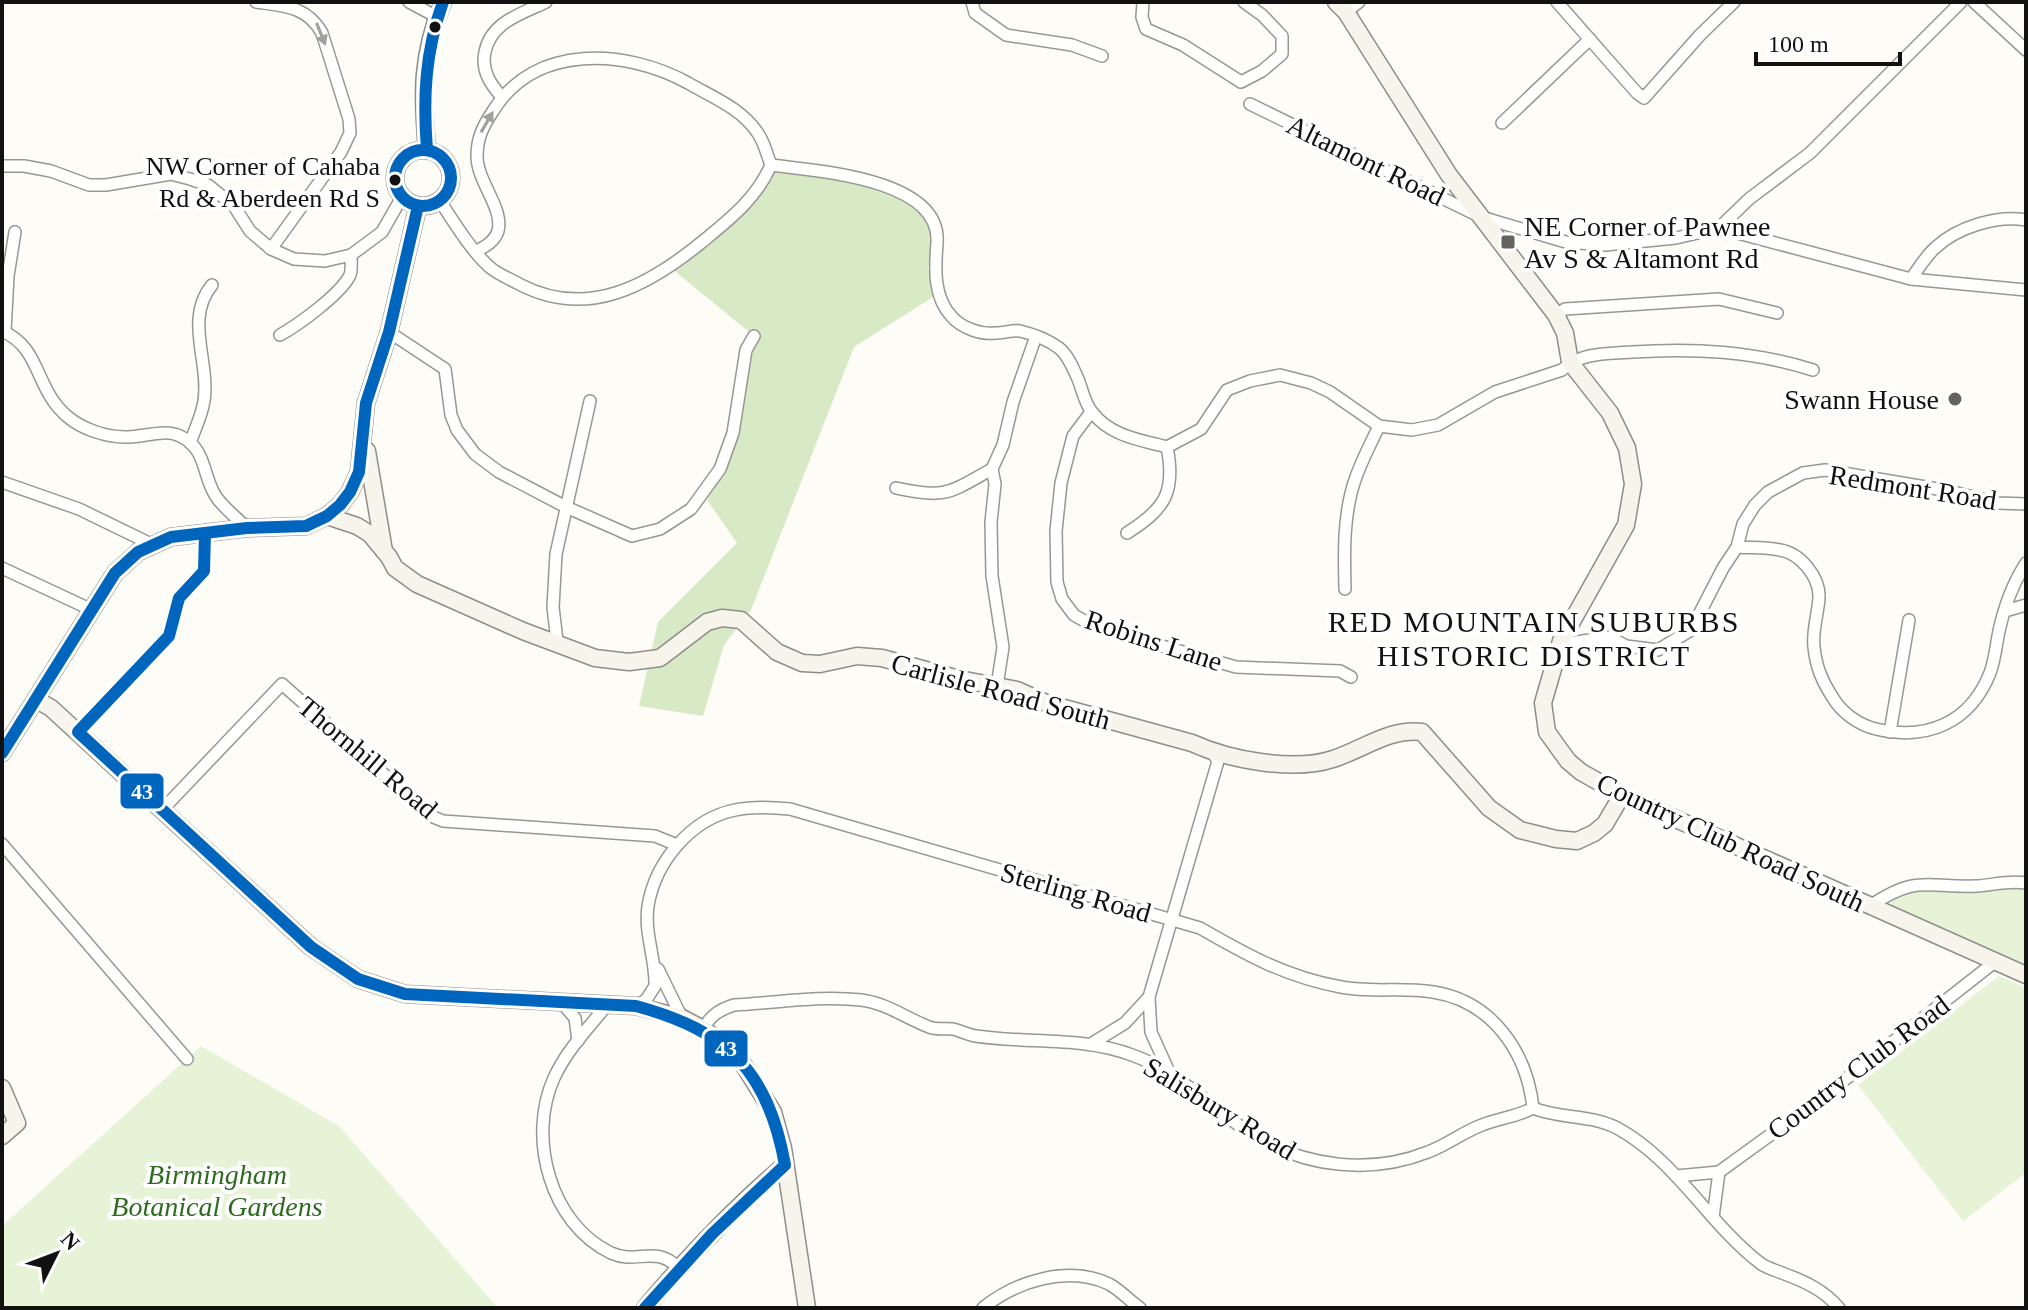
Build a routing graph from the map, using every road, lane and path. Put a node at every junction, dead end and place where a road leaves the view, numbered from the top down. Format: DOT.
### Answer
graph roads {
  1 [pos="256,2"];
  2 [pos="409,2"];
  3 [pos="546,2"];
  4 [pos="972,2"];
  5 [pos="1143,2"];
  6 [pos="1244,2"];
  7 [pos="1557,2"];
  8 [pos="1734,2"];
  9 [pos="1961,2"];
  10 [pos="1974,2"];
  11 [pos="1347,5"];
  12 [pos="440,10"];
  13 [pos="1590,39"];
  14 [pos="2026,50"];
  15 [pos="1102,56"];
  16 [pos="502,97"];
  17 [pos="1250,104"];
  18 [pos="1502,123"];
  19 [pos="427,150"];
  20 [pos="771,165"];
  21 [pos="2,166"];
  22 [pos="402,197"];
  23 [pos="440,201"];
  24 [pos="418,206"];
  25 [pos="1481,217"];
  26 [pos="2026,220"];
  27 [pos="1719,228"];
  28 [pos="15,232"];
  29 [pos="271,249"];
  30 [pos="477,251"];
  31 [pos="351,255"];
  32 [pos="1911,279"];
  33 [pos="212,285"];
  34 [pos="2026,290"];
  35 [pos="1777,313"];
  36 [pos="1556,315"];
  37 [pos="4,332"];
  38 [pos="389,332"];
  39 [pos="280,335"];
  40 [pos="754,336"];
  41 [pos="1036,336"];
  42 [pos="1570,362"];
  43 [pos="1813,370"];
  44 [pos="590,401"];
  45 [pos="1091,412"];
  46 [pos="1379,426"];
  47 [pos="363,430"];
  48 [pos="190,443"];
  49 [pos="1167,447"];
  50 [pos="992,469"];
  51 [pos="2,482"];
  52 [pos="896,488"];
  53 [pos="2026,504"];
  54 [pos="566,507"];
  55 [pos="327,516"];
  56 [pos="247,528"];
  57 [pos="205,533"];
  58 [pos="1127,533"];
  59 [pos="151,544"];
  60 [pos="1737,547"];
  61 [pos="384,552"];
  62 [pos="2026,563"];
  63 [pos="2,568"];
  64 [pos="1345,589"];
  65 [pos="2026,605"];
  66 [pos="92,610"];
  67 [pos="2005,611"];
  68 [pos="1909,620"];
  69 [pos="557,641"];
  70 [pos="1561,641"];
  71 [pos="1351,677"];
  72 [pos="997,686"];
  73 [pos="37,700"];
  74 [pos="78,732"];
  75 [pos="1890,732"];
  76 [pos="5,743"];
  77 [pos="1213,753"];
  78 [pos="1622,795"];
  79 [pos="163,809"];
  80 [pos="2,844"];
  81 [pos="677,845"];
  82 [pos="2026,883"];
  83 [pos="1870,906"];
  84 [pos="1173,920"];
  85 [pos="653,957"];
  86 [pos="1996,961"];
  87 [pos="2026,975"];
  88 [pos="1149,997"];
  89 [pos="560,1002"];
  90 [pos="608,1004"];
  91 [pos="636,1006"];
  92 [pos="682,1018"];
  93 [pos="703,1029"];
  94 [pos="578,1041"];
  95 [pos="1091,1044"];
  96 [pos="187,1059"];
  97 [pos="1169,1072"];
  98 [pos="2,1088"];
  99 [pos="1533,1108"];
  100 [pos="2,1136"];
  101 [pos="785,1165"];
  102 [pos="1719,1172"];
  103 [pos="1676,1176"];
  104 [pos="1713,1217"];
  105 [pos="679,1268"];
  106 [pos="645,1308"];
  107 [pos="807,1308"];
  108 [pos="983,1308"];
  109 [pos="1140,1308"];
  110 [pos="1839,1308"];
  1 -- 29 [label="street, one-way"];
  2 -- 12 [label="street"];
  3 -- 16 [label="street"];
  4 -- 15 [label="street"];
  5 -- 6 [label="street"];
  7 -- 13 [label="street"];
  8 -- 13 [label="street"];
  9 -- 27 [label="street"];
  10 -- 14 [label="street"];
  11 -- 25 [label="street"];
  12 -- 19 [label="street"];
  13 -- 18 [label="street"];
  16 -- 20 [label="street"];
  30 -- 16 [label="street, one-way"];
  17 -- 25 [label="street, Altamont Road"];
  19 -- 22 [label="street"];
  19 -- 23 [label="street"];
  20 -- 30 [label="street"];
  20 -- 41 [label="street"];
  21 -- 29 [label="street"];
  22 -- 24 [label="street"];
  22 -- 31 [label="street"];
  23 -- 24 [label="street"];
  23 -- 30 [label="street"];
  24 -- 38 [label="street"];
  25 -- 27 [label="street, Altamont Road"];
  25 -- 36 [label="street"];
  26 -- 32 [label="street"];
  27 -- 32 [label="street"];
  28 -- 37 [label="street"];
  29 -- 31 [label="street"];
  31 -- 39 [label="street"];
  32 -- 34 [label="street"];
  33 -- 48 [label="street"];
  35 -- 36 [label="street"];
  36 -- 42 [label="street"];
  37 -- 48 [label="street"];
  38 -- 47 [label="street"];
  38 -- 54 [label="street"];
  40 -- 54 [label="street"];
  41 -- 45 [label="street"];
  41 -- 50 [label="street"];
  42 -- 43 [label="street"];
  42 -- 46 [label="street"];
  42 -- 70 [label="street, Country Club Road South"];
  44 -- 54 [label="street"];
  45 -- 49 [label="street"];
  45 -- 71 [label="street, Robins Lane"];
  46 -- 49 [label="street"];
  46 -- 64 [label="street"];
  47 -- 55 [label="street"];
  47 -- 61 [label="street"];
  48 -- 56 [label="street"];
  49 -- 58 [label="street"];
  50 -- 52 [label="street"];
  50 -- 72 [label="street"];
  51 -- 59 [label="street"];
  53 -- 60 [label="street, Redmont Road"];
  54 -- 69 [label="street"];
  55 -- 56 [label="street"];
  55 -- 61 [label="street, Carlisle Road South"];
  56 -- 57 [label="street"];
  57 -- 59 [label="street"];
  57 -- 74 [label="street"];
  59 -- 66 [label="street"];
  60 -- 70 [label="street, Redmont Road"];
  60 -- 75 [label="street"];
  61 -- 69 [label="street, Carlisle Road South"];
  62 -- 67 [label="street"];
  63 -- 66 [label="street"];
  65 -- 67 [label="street"];
  66 -- 73 [label="street"];
  67 -- 75 [label="street"];
  68 -- 75 [label="street"];
  69 -- 72 [label="street, Carlisle Road South"];
  70 -- 78 [label="street, Country Club Road South"];
  72 -- 77 [label="street, Carlisle Road South"];
  73 -- 74 [label="street"];
  73 -- 76 [label="street"];
  74 -- 79 [label="street"];
  77 -- 78 [label="street, Carlisle Road South"];
  77 -- 84 [label="street"];
  78 -- 83 [label="street, Country Club Road South"];
  79 -- 81 [label="street, Thornhill Road"];
  79 -- 89 [label="street"];
  80 -- 96 [label="street"];
  81 -- 84 [label="street, Sterling Road"];
  81 -- 85 [label="street, Sterling Road"];
  82 -- 83 [label="street"];
  83 -- 86 [label="street, Country Club Road South"];
  84 -- 88 [label="street"];
  84 -- 99 [label="street, Sterling Road"];
  85 -- 91 [label="street, Sterling Road"];
  85 -- 92 [label="street, Sterling Road"];
  86 -- 87 [label="street, Country Club Road South"];
  86 -- 102 [label="street, Country Club Road"];
  88 -- 95 [label="street"];
  88 -- 97 [label="street"];
  89 -- 90 [label="street"];
  89 -- 94 [label="street"];
  90 -- 91 [label="street"];
  90 -- 94 [label="street"];
  91 -- 92 [label="street"];
  92 -- 93 [label="street"];
  93 -- 95 [label="street, Salisbury Road"];
  93 -- 101 [label="street"];
  94 -- 105 [label="street"];
  95 -- 97 [label="street, Salisbury Road"];
  97 -- 99 [label="street, Salisbury Road"];
  98 -- 100 [label="street"];
  99 -- 103 [label="street, Salisbury Road"];
  101 -- 105 [label="street"];
  101 -- 107 [label="street"];
  102 -- 103 [label="street"];
  102 -- 104 [label="street"];
  103 -- 104 [label="street, Salisbury Road"];
  104 -- 110 [label="street, Salisbury Road"];
  105 -- 106 [label="street"];
  108 -- 109 [label="street"];
}
